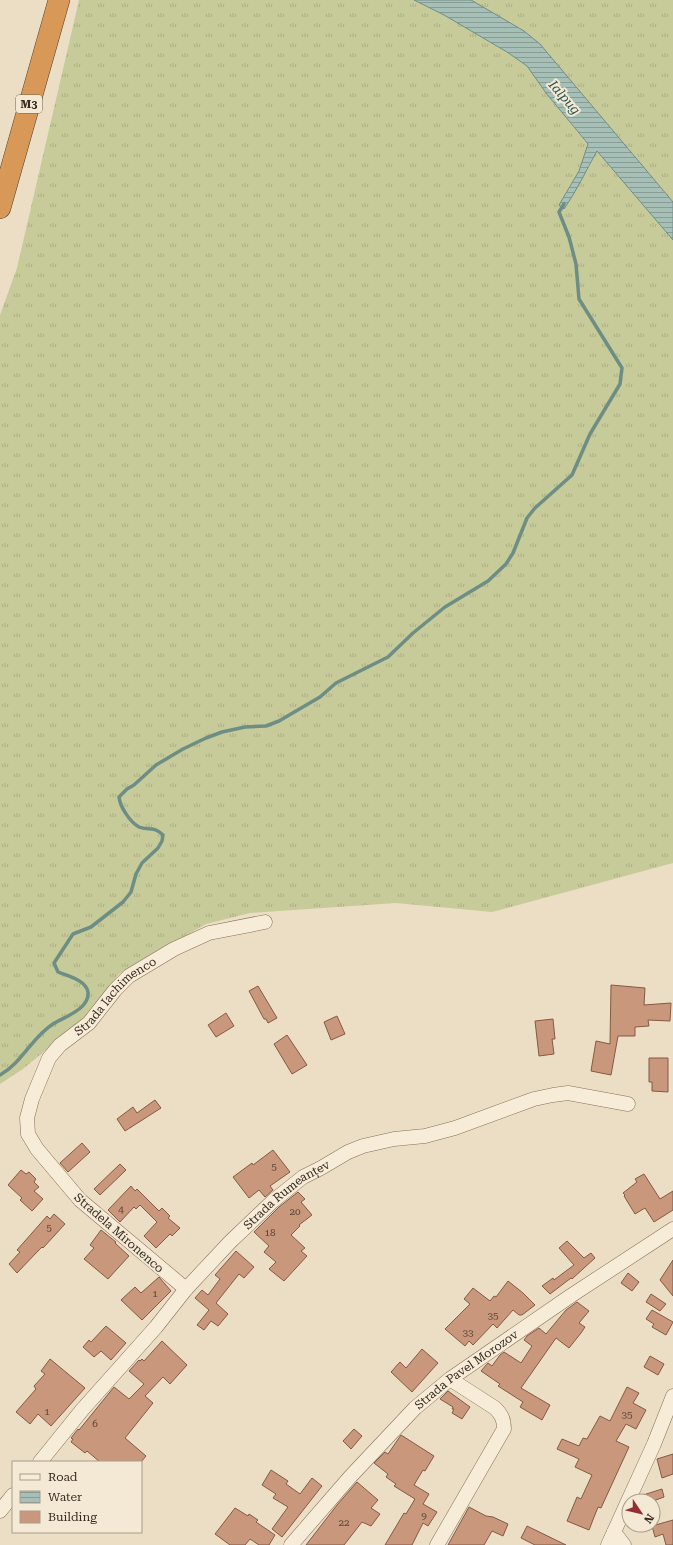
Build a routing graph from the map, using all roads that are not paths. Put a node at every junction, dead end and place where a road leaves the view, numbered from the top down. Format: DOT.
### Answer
graph roads {
  1 [pos="58,0"];
  2 [pos="0,208"];
  3 [pos="265,922"];
  4 [pos="628,1104"];
  5 [pos="28,1134"];
  6 [pos="673,1229"];
  7 [pos="186,1289"];
  8 [pos="450,1378"];
  9 [pos="673,1396"];
  10 [pos="41,1461"];
  11 [pos="12,1496"];
  12 [pos="0,1511"];
  13 [pos="614,1532"];
  14 [pos="291,1545"];
  15 [pos="436,1545"];
  16 [pos="608,1545"];
  17 [pos="624,1545"];
  1 -- 2 [label="highway, M3"];
  3 -- 5 [label="street, Strada Iachimenco"];
  4 -- 7 [label="street, Strada Rumeanțev"];
  5 -- 7 [label="street, Stradela Mironenco"];
  6 -- 8 [label="street, Strada Pavel Morozov"];
  7 -- 10 [label="street, Strada Rumeanțev"];
  8 -- 14 [label="street, Strada Pavel Morozov"];
  8 -- 15 [label="street"];
  9 -- 13 [label="street"];
  11 -- 12 [label="street"];
  13 -- 16 [label="street"];
  13 -- 17 [label="street"];
}
